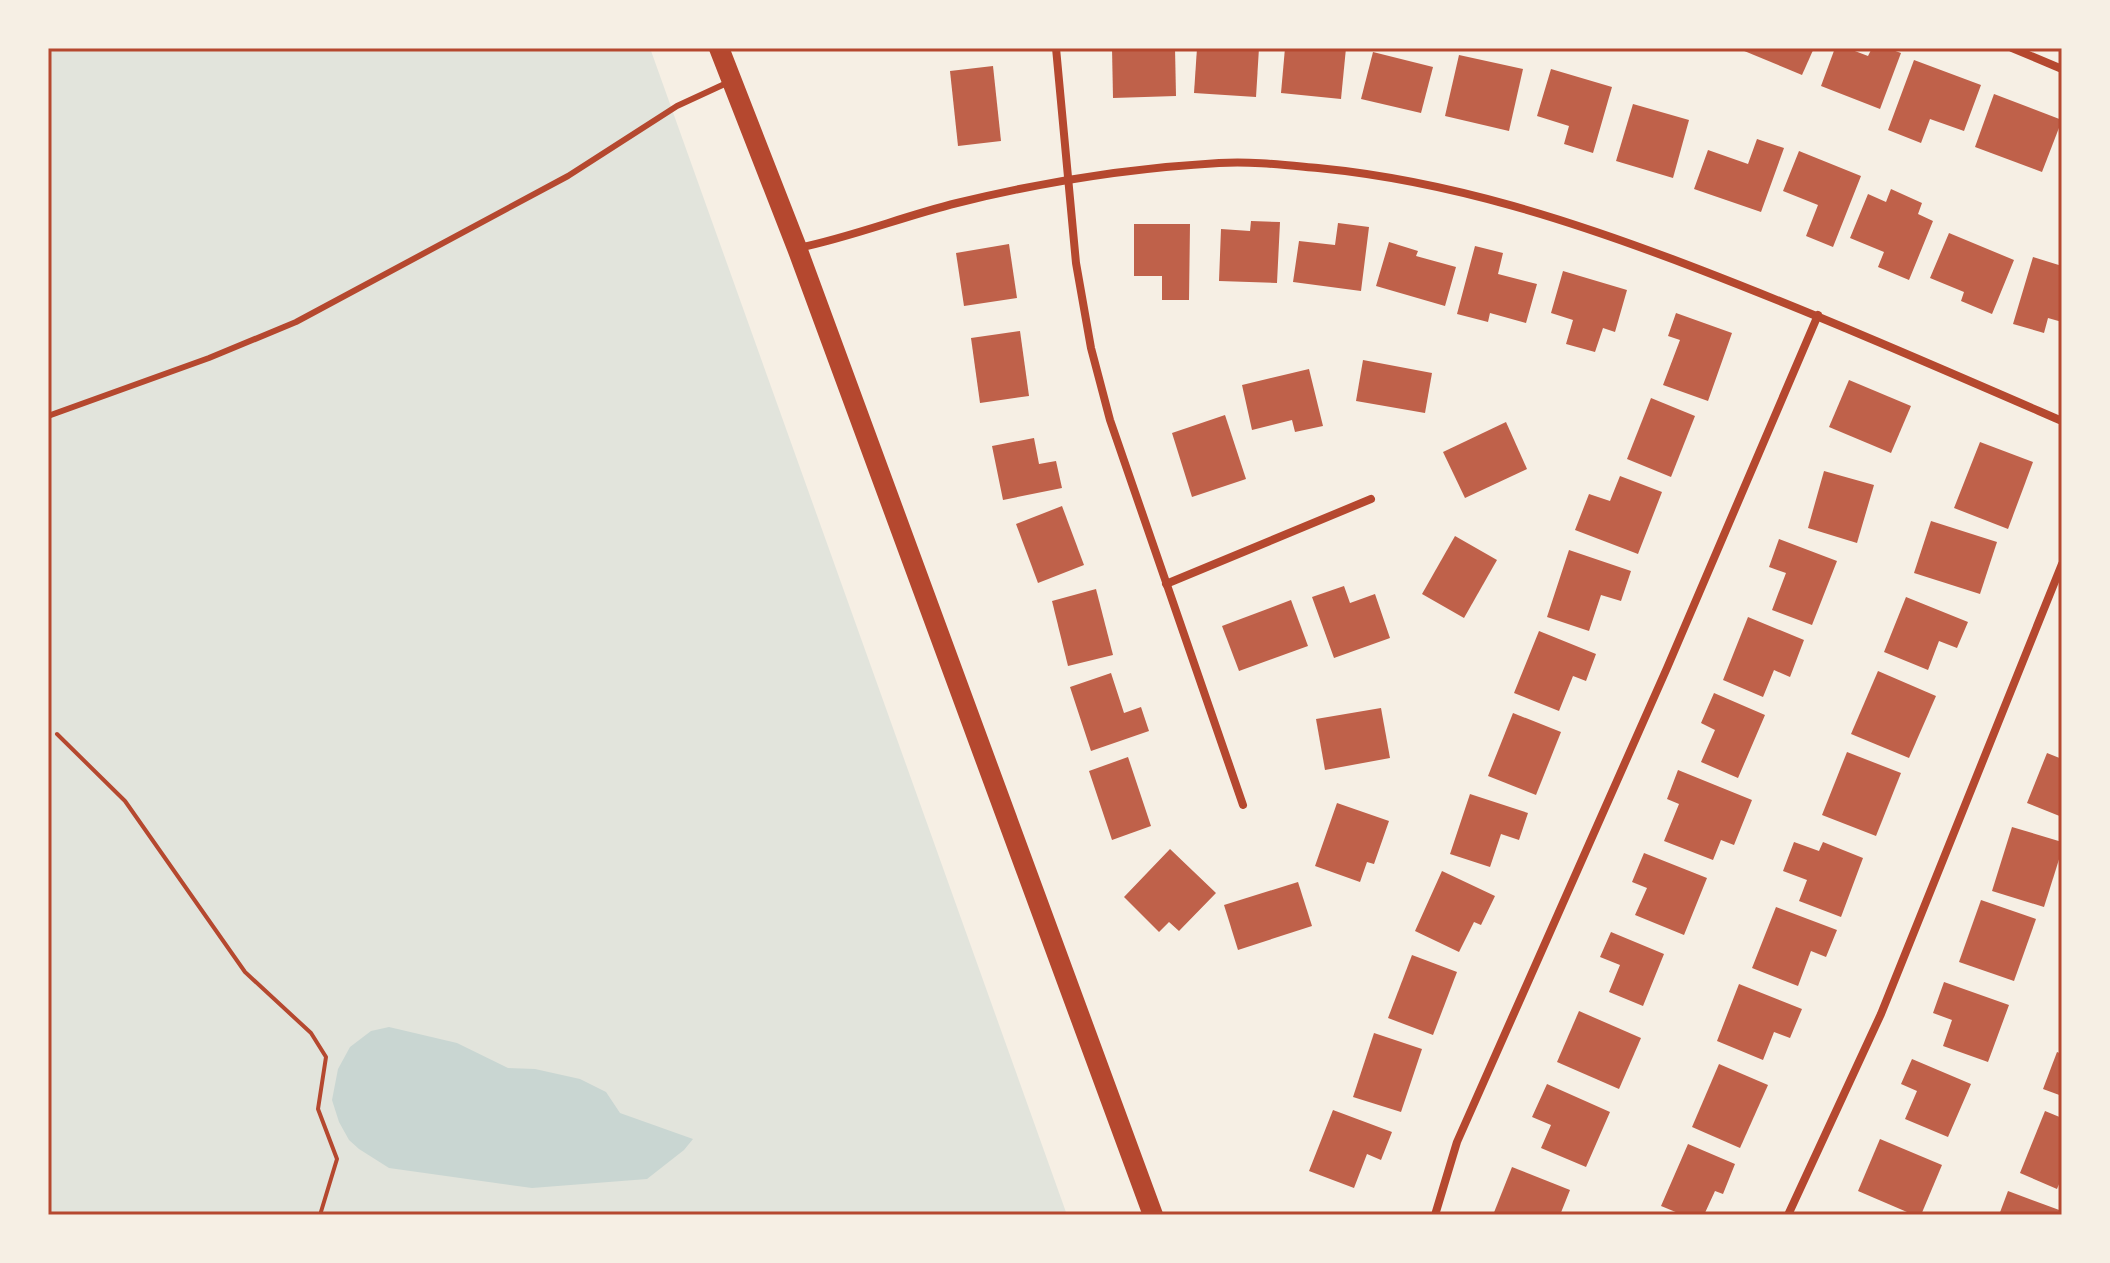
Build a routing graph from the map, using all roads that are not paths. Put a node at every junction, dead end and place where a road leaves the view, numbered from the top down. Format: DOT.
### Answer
graph roads {
  1 [pos="719,48"];
  2 [pos="1056,48"];
  3 [pos="2012,48"];
  4 [pos="2062,69"];
  5 [pos="732,81"];
  6 [pos="1068,179"];
  7 [pos="797,248"];
  8 [pos="1818,315"];
  9 [pos="48,416"];
  10 [pos="2062,421"];
  11 [pos="1371,499"];
  12 [pos="2062,564"];
  13 [pos="1166,584"];
  14 [pos="1243,805"];
  15 [pos="1153,1215"];
  16 [pos="1435,1215"];
  17 [pos="1788,1215"];
  1 -- 5 [label="highway"];
  2 -- 6 [label="street"];
  3 -- 4 [label="street"];
  5 -- 7 [label="highway"];
  5 -- 9 [label="lane"];
  6 -- 7 [label="street"];
  6 -- 8 [label="street"];
  6 -- 13 [label="street"];
  7 -- 15 [label="highway"];
  8 -- 10 [label="street"];
  8 -- 16 [label="street"];
  11 -- 13 [label="street"];
  12 -- 17 [label="street"];
  13 -- 14 [label="street"];
}
